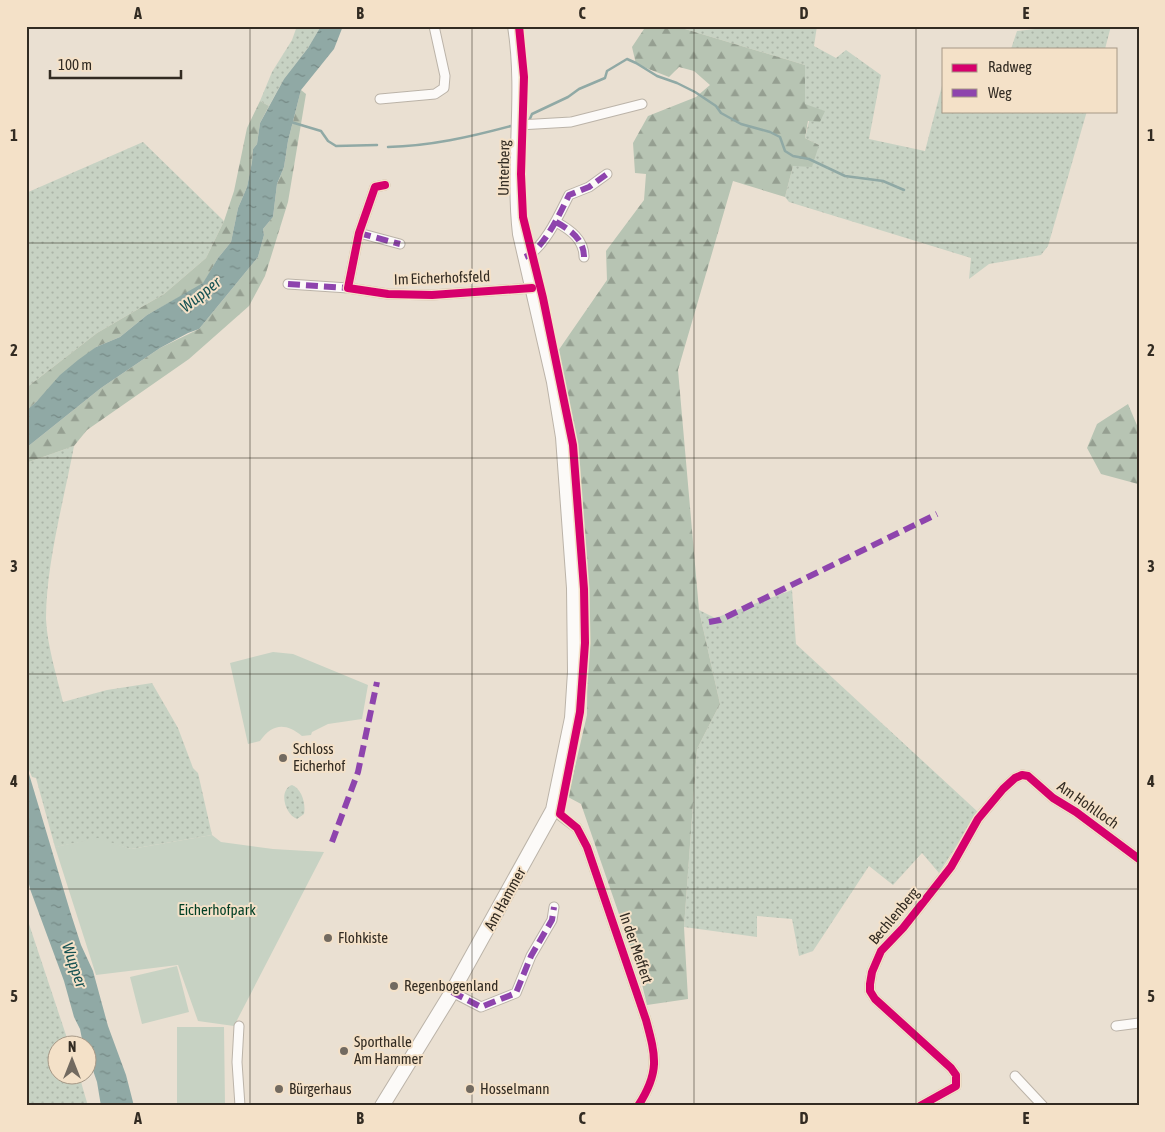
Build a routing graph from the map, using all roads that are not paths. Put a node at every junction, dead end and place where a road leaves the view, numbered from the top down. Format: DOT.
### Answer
graph roads {
  1 [pos="434,26"];
  2 [pos="515,26"];
  3 [pos="380,99"];
  4 [pos="642,104"];
  5 [pos="519,125"];
  6 [pos="607,174"];
  7 [pos="385,185"];
  8 [pos="556,222"];
  9 [pos="359,233"];
  10 [pos="400,244"];
  11 [pos="525,258"];
  12 [pos="584,258"];
  13 [pos="288,284"];
  14 [pos="348,288"];
  15 [pos="532,288"];
  16 [pos="575,672"];
  17 [pos="1022,775"];
  18 [pos="553,810"];
  19 [pos="1139,859"];
  20 [pos="554,907"];
  21 [pos="452,992"];
  22 [pos="1139,1023"];
  23 [pos="239,1026"];
  24 [pos="1116,1026"];
  25 [pos="1016,1076"];
  26 [pos="240,1106"];
  27 [pos="382,1106"];
  28 [pos="638,1106"];
  29 [pos="920,1106"];
  30 [pos="1043,1106"];
  1 -- 3 [label="street"];
  2 -- 5 [label="main road, Unterberg"];
  4 -- 5 [label="street, Unterberg"];
  5 -- 11 [label="main road, Unterberg"];
  6 -- 8 [label="street"];
  7 -- 9 [label="street"];
  8 -- 11 [label="street"];
  8 -- 12 [label="street"];
  9 -- 10 [label="street"];
  9 -- 14 [label="street"];
  11 -- 15 [label="main road, Unterberg"];
  13 -- 14 [label="street, Im Eicherhofsfeld"];
  14 -- 15 [label="street, Im Eicherhofsfeld"];
  15 -- 16 [label="main road, Unterberg"];
  16 -- 18 [label="main road, Am Hammer"];
  17 -- 19 [label="street, Am Hohlloch"];
  17 -- 29 [label="street, Bechlenberg"];
  18 -- 21 [label="main road, Am Hammer"];
  18 -- 28 [label="street, In der Meffert"];
  20 -- 21 [label="street"];
  21 -- 27 [label="main road, Am Hammer"];
  22 -- 24 [label="street"];
  23 -- 26 [label="street"];
  25 -- 30 [label="street"];
}
